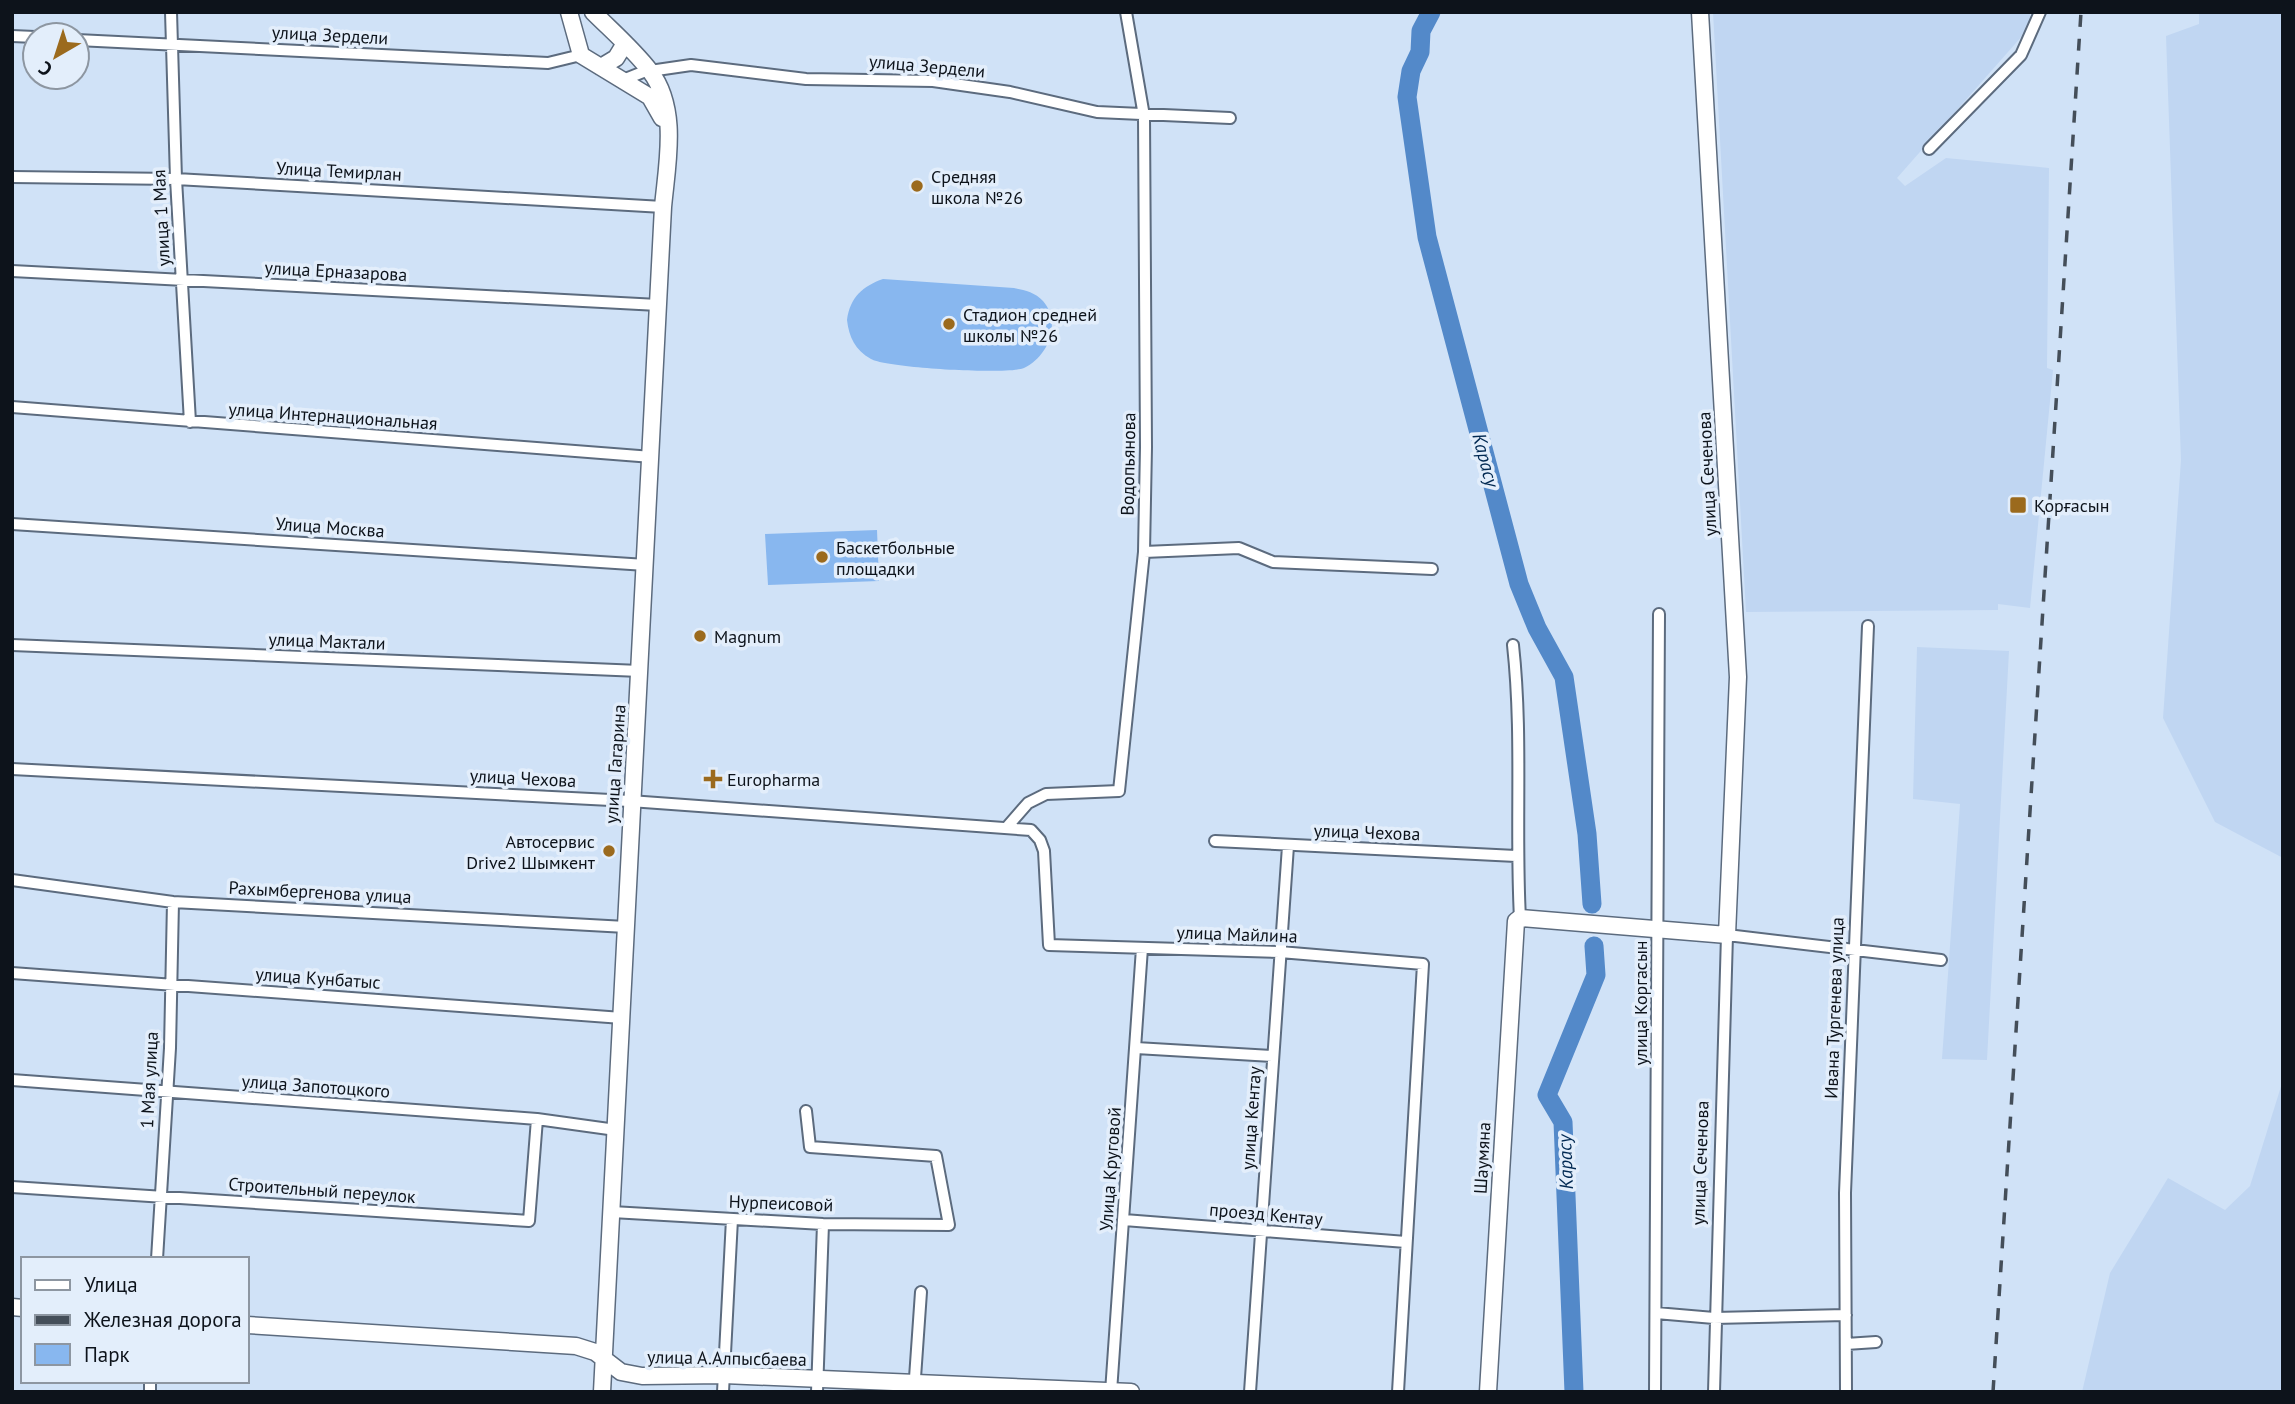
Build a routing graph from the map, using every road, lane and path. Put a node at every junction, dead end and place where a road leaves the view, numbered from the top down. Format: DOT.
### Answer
graph roads {
  1 [pos="171,12"];
  2 [pos="593,12"];
  3 [pos="1126,12"];
  4 [pos="1700,12"];
  5 [pos="2040,12"];
  6 [pos="570,13"];
  7 [pos="91,41"];
  8 [pos="624,45"];
  9 [pos="172,46"];
  10 [pos="581,55"];
  11 [pos="601,67"];
  12 [pos="651,72"];
  13 [pos="622,80"];
  14 [pos="1144,116"];
  15 [pos="1230,118"];
  16 [pos="669,140"];
  17 [pos="1929,149"];
  18 [pos="12,177"];
  19 [pos="176,179"];
  20 [pos="663,207"];
  21 [pos="12,271"];
  22 [pos="182,280"];
  23 [pos="658,305"];
  24 [pos="12,407"];
  25 [pos="190,422"];
  26 [pos="652,457"];
  27 [pos="12,524"];
  28 [pos="1144,552"];
  29 [pos="646,565"];
  30 [pos="1432,569"];
  31 [pos="1658,614"];
  32 [pos="1868,626"];
  33 [pos="12,645"];
  34 [pos="1513,645"];
  35 [pos="640,671"];
  36 [pos="12,769"];
  37 [pos="630,801"];
  38 [pos="1007,827"];
  39 [pos="1216,841"];
  40 [pos="1288,846"];
  41 [pos="1517,856"];
  42 [pos="12,880"];
  43 [pos="173,902"];
  44 [pos="1517,923"];
  45 [pos="626,926"];
  46 [pos="1658,928"];
  47 [pos="1727,935"];
  48 [pos="1049,945"];
  49 [pos="1142,948"];
  50 [pos="1853,949"];
  51 [pos="1280,953"];
  52 [pos="1941,960"];
  53 [pos="12,973"];
  54 [pos="170,985"];
  55 [pos="622,1018"];
  56 [pos="1136,1048"];
  57 [pos="1273,1056"];
  58 [pos="12,1080"];
  59 [pos="166,1092"];
  60 [pos="806,1111"];
  61 [pos="537,1119"];
  62 [pos="616,1130"];
  63 [pos="12,1187"];
  64 [pos="160,1198"];
  65 [pos="612,1212"];
  66 [pos="732,1219"];
  67 [pos="1124,1220"];
  68 [pos="823,1224"];
  69 [pos="1261,1232"];
  70 [pos="1406,1242"];
  71 [pos="157,1257"];
  72 [pos="921,1292"];
  73 [pos="1656,1314"];
  74 [pos="1846,1315"];
  75 [pos="1714,1318"];
  76 [pos="248,1325"];
  77 [pos="1876,1342"];
  78 [pos="1846,1344"];
  79 [pos="606,1360"];
  80 [pos="724,1375"];
  81 [pos="817,1386"];
  82 [pos="915,1388"];
  83 [pos="1006,1389"];
  84 [pos="1111,1391"];
  85 [pos="602,1392"];
  86 [pos="723,1392"];
  87 [pos="1131,1392"];
  88 [pos="1250,1392"];
  89 [pos="1398,1392"];
  90 [pos="1488,1392"];
  91 [pos="1655,1392"];
  92 [pos="1714,1392"];
  93 [pos="1846,1392"];
  1 -- 9 [label="street, улица 1 Мая"];
  2 -- 8 [label="street, улица Гагарина"];
  3 -- 14 [label="street, Водопьянова"];
  4 -- 47 [label="street, улица Сеченова"];
  5 -- 17 [label="street"];
  6 -- 10 [label="street"];
  7 -- 9 [label="street, улица Зердели"];
  8 -- 11 [label="street"];
  8 -- 12 [label="street, улица Гагарина"];
  9 -- 10 [label="street, улица Зердели"];
  9 -- 19 [label="street, улица 1 Мая"];
  10 -- 11 [label="street, улица Гагарина"];
  11 -- 13 [label="street, улица Гагарина"];
  12 -- 13 [label="street, улица Зердели"];
  12 -- 14 [label="street, улица Зердели"];
  12 -- 16 [label="street, улица Гагарина"];
  13 -- 16 [label="street, улица Гагарина"];
  14 -- 15 [label="street, улица Зердели"];
  14 -- 28 [label="street, Водопьянова"];
  16 -- 20 [label="street, улица Гагарина"];
  18 -- 19 [label="street, Улица Темирлан"];
  19 -- 20 [label="street, Улица Темирлан"];
  19 -- 22 [label="street, улица 1 Мая"];
  20 -- 23 [label="street, улица Гагарина"];
  21 -- 22 [label="street, улица Ерназарова"];
  22 -- 23 [label="street, улица Ерназарова"];
  22 -- 25 [label="street, улица 1 Мая"];
  23 -- 26 [label="street, улица Гагарина"];
  24 -- 25 [label="street, улица Интернациональная"];
  25 -- 26 [label="street, улица Интернациональная"];
  26 -- 29 [label="street, улица Гагарина"];
  27 -- 29 [label="street, Улица Москва"];
  28 -- 30 [label="street"];
  28 -- 38 [label="street, Водопьянова"];
  29 -- 35 [label="street, улица Гагарина"];
  31 -- 46 [label="street, улица Коргасын"];
  32 -- 50 [label="street, Ивана Тургенева улица"];
  33 -- 35 [label="street, улица Мактали"];
  34 -- 41 [label="street, Шаумяна"];
  35 -- 37 [label="street, улица Гагарина"];
  36 -- 37 [label="street, улица Чехова"];
  37 -- 38 [label="street, улица Чехова"];
  37 -- 45 [label="street, улица Гагарина"];
  38 -- 48 [label="street, улица Чехова"];
  39 -- 40 [label="street, улица Чехова"];
  40 -- 41 [label="street, улица Чехова"];
  40 -- 51 [label="street, улица Кентау"];
  41 -- 44 [label="street, Шаумяна"];
  42 -- 43 [label="street, Рахымбергенова улица"];
  43 -- 45 [label="street, Рахымбергенова улица"];
  43 -- 54 [label="street, 1 Мая улица"];
  44 -- 46 [label="street"];
  44 -- 90 [label="street, Шаумяна"];
  45 -- 55 [label="street, улица Гагарина"];
  46 -- 47 [label="street"];
  46 -- 73 [label="street, улица Коргасын"];
  47 -- 50 [label="street"];
  47 -- 75 [label="street, улица Сеченова"];
  48 -- 49 [label="street, улица Майлина"];
  49 -- 51 [label="street, улица Майлина"];
  49 -- 56 [label="street, Улица Круговой"];
  50 -- 52 [label="street"];
  50 -- 74 [label="street, Ивана Тургенева улица"];
  51 -- 57 [label="street, улица Кентау"];
  51 -- 70 [label="street, улица Майлина"];
  53 -- 54 [label="street, улица Кунбатыс"];
  54 -- 55 [label="street, улица Кунбатыс"];
  54 -- 59 [label="street, 1 Мая улица"];
  55 -- 62 [label="street, улица Гагарина"];
  56 -- 57 [label="street"];
  56 -- 67 [label="street, Улица Круговой"];
  57 -- 69 [label="street, улица Кентау"];
  58 -- 59 [label="street, улица Запотоцкого"];
  59 -- 61 [label="street, улица Запотоцкого"];
  59 -- 64 [label="street, 1 Мая улица"];
  60 -- 68 [label="street, Нурпеисовой"];
  61 -- 62 [label="street, улица Запотоцкого"];
  61 -- 64 [label="street, Строительный переулок"];
  62 -- 65 [label="street, улица Гагарина"];
  63 -- 64 [label="street, Строительный переулок"];
  64 -- 71 [label="street, 1 Мая улица"];
  65 -- 66 [label="street, Нурпеисовой"];
  65 -- 79 [label="street, улица Гагарина"];
  66 -- 68 [label="street, Нурпеисовой"];
  66 -- 80 [label="street"];
  67 -- 69 [label="street, проезд Кентау"];
  67 -- 84 [label="street, Улица Круговой"];
  68 -- 81 [label="street"];
  69 -- 70 [label="street, проезд Кентау"];
  69 -- 88 [label="street, улица Кентау"];
  70 -- 89 [label="street"];
  72 -- 82 [label="street"];
  73 -- 75 [label="street"];
  73 -- 91 [label="street, улица Коргасын"];
  74 -- 75 [label="street"];
  74 -- 78 [label="street, Ивана Тургенева улица"];
  75 -- 92 [label="street, улица Сеченова"];
  76 -- 79 [label="street, улица А.Алпысбаева"];
  77 -- 78 [label="street"];
  78 -- 93 [label="street, Ивана Тургенева улица"];
  79 -- 80 [label="street, улица А.Алпысбаева"];
  79 -- 85 [label="street, улица Гагарина"];
  80 -- 81 [label="street, улица А.Алпысбаева"];
  80 -- 86 [label="street"];
  81 -- 82 [label="street, улица А.Алпысбаева"];
  82 -- 83 [label="street, улица А.Алпысбаева"];
  83 -- 84 [label="street, улица А.Алпысбаева"];
  84 -- 87 [label="street, улица А.Алпысбаева"];
}
